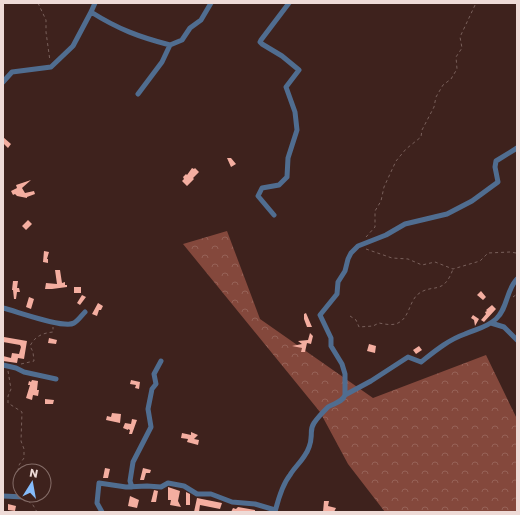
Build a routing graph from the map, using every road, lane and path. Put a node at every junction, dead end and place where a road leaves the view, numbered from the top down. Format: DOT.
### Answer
graph roads {
  1 [pos="38,3"];
  2 [pos="95,3"];
  3 [pos="211,3"];
  4 [pos="289,3"];
  5 [pos="476,3"];
  6 [pos="91,12"];
  7 [pos="170,45"];
  8 [pos="51,67"];
  9 [pos="3,82"];
  10 [pos="138,94"];
  11 [pos="517,148"];
  12 [pos="274,215"];
  13 [pos="358,246"];
  14 [pos="517,255"];
  15 [pos="453,269"];
  16 [pos="517,279"];
  17 [pos="3,308"];
  18 [pos="85,312"];
  19 [pos="350,316"];
  20 [pos="53,322"];
  21 [pos="491,323"];
  22 [pos="517,340"];
  23 [pos="161,361"];
  24 [pos="5,366"];
  25 [pos="16,368"];
  26 [pos="56,379"];
  27 [pos="345,395"];
  28 [pos="20,463"];
  29 [pos="132,487"];
  30 [pos="31,503"];
  31 [pos="275,511"];
  32 [pos="37,512"];
  33 [pos="102,512"];
  1 -- 8 [label="path"];
  2 -- 6 [label="street"];
  3 -- 7 [label="street"];
  4 -- 12 [label="street"];
  5 -- 13 [label="path"];
  6 -- 7 [label="street"];
  6 -- 8 [label="street"];
  7 -- 10 [label="street"];
  8 -- 9 [label="street"];
  11 -- 13 [label="street"];
  13 -- 15 [label="path"];
  13 -- 27 [label="street"];
  14 -- 15 [label="path"];
  15 -- 19 [label="path"];
  16 -- 21 [label="street"];
  17 -- 20 [label="street"];
  18 -- 20 [label="street"];
  20 -- 25 [label="path"];
  21 -- 22 [label="street"];
  21 -- 27 [label="street"];
  23 -- 29 [label="street"];
  24 -- 25 [label="street"];
  24 -- 28 [label="path"];
  25 -- 26 [label="street"];
  27 -- 31 [label="street"];
  29 -- 31 [label="street"];
  29 -- 33 [label="street"];
  30 -- 32 [label="path"];
}
